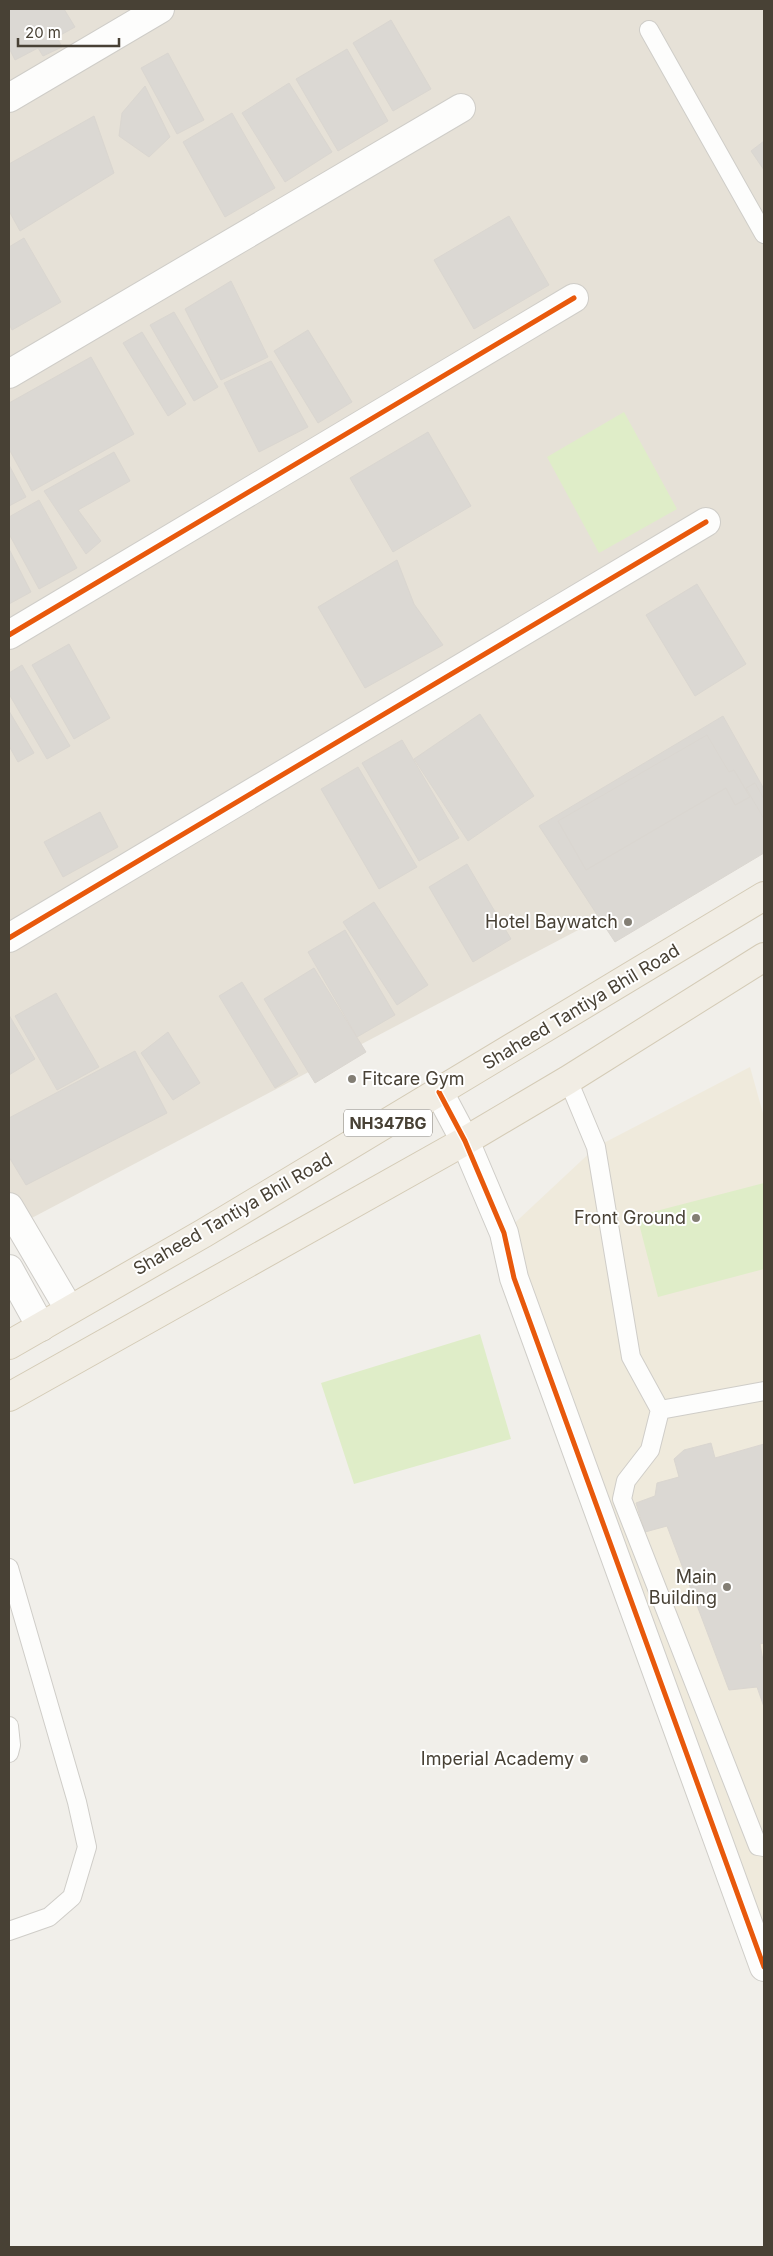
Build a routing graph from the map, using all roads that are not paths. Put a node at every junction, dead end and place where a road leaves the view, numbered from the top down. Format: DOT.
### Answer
graph roads {
  1 [pos="160,9"];
  2 [pos="649,30"];
  3 [pos="9,98"];
  4 [pos="461,108"];
  5 [pos="764,234"];
  6 [pos="574,298"];
  7 [pos="9,374"];
  8 [pos="706,522"];
  9 [pos="9,635"];
  10 [pos="764,896"];
  11 [pos="9,938"];
  12 [pos="764,958"];
  13 [pos="568,1080"];
  14 [pos="439,1092"];
  15 [pos="465,1141"];
  16 [pos="9,1207"];
  17 [pos="9,1269"];
  18 [pos="69,1310"];
  19 [pos="41,1326"];
  20 [pos="9,1345"];
  21 [pos="764,1391"];
  22 [pos="10,1393"];
  23 [pos="660,1410"];
  24 [pos="9,1568"];
  25 [pos="9,1726"];
  26 [pos="9,1753"];
  27 [pos="764,1847"];
  28 [pos="9,1931"];
  29 [pos="764,1967"];
  1 -- 3 [label="street"];
  2 -- 5 [label="lane"];
  4 -- 7 [label="street"];
  6 -- 9 [label="street"];
  8 -- 11 [label="street"];
  10 -- 14 [label="main road, Shaheed Tantiya Bhil Road / NH347BG"];
  12 -- 13 [label="main road, NH347BG"];
  13 -- 15 [label="main road, NH347BG"];
  13 -- 23 [label="lane"];
  14 -- 15 [label="street"];
  14 -- 18 [label="main road, Shaheed Tantiya Bhil Road / NH347BG"];
  15 -- 22 [label="main road, NH347BG"];
  15 -- 29 [label="street"];
  16 -- 18 [label="street"];
  17 -- 19 [label="street"];
  18 -- 19 [label="main road, Shaheed Tantiya Bhil Road / NH347BG"];
  19 -- 20 [label="main road, Shaheed Tantiya Bhil Road / NH347BG"];
  21 -- 23 [label="lane"];
  23 -- 27 [label="lane"];
  24 -- 28 [label="lane"];
  25 -- 26 [label="lane"];
}
